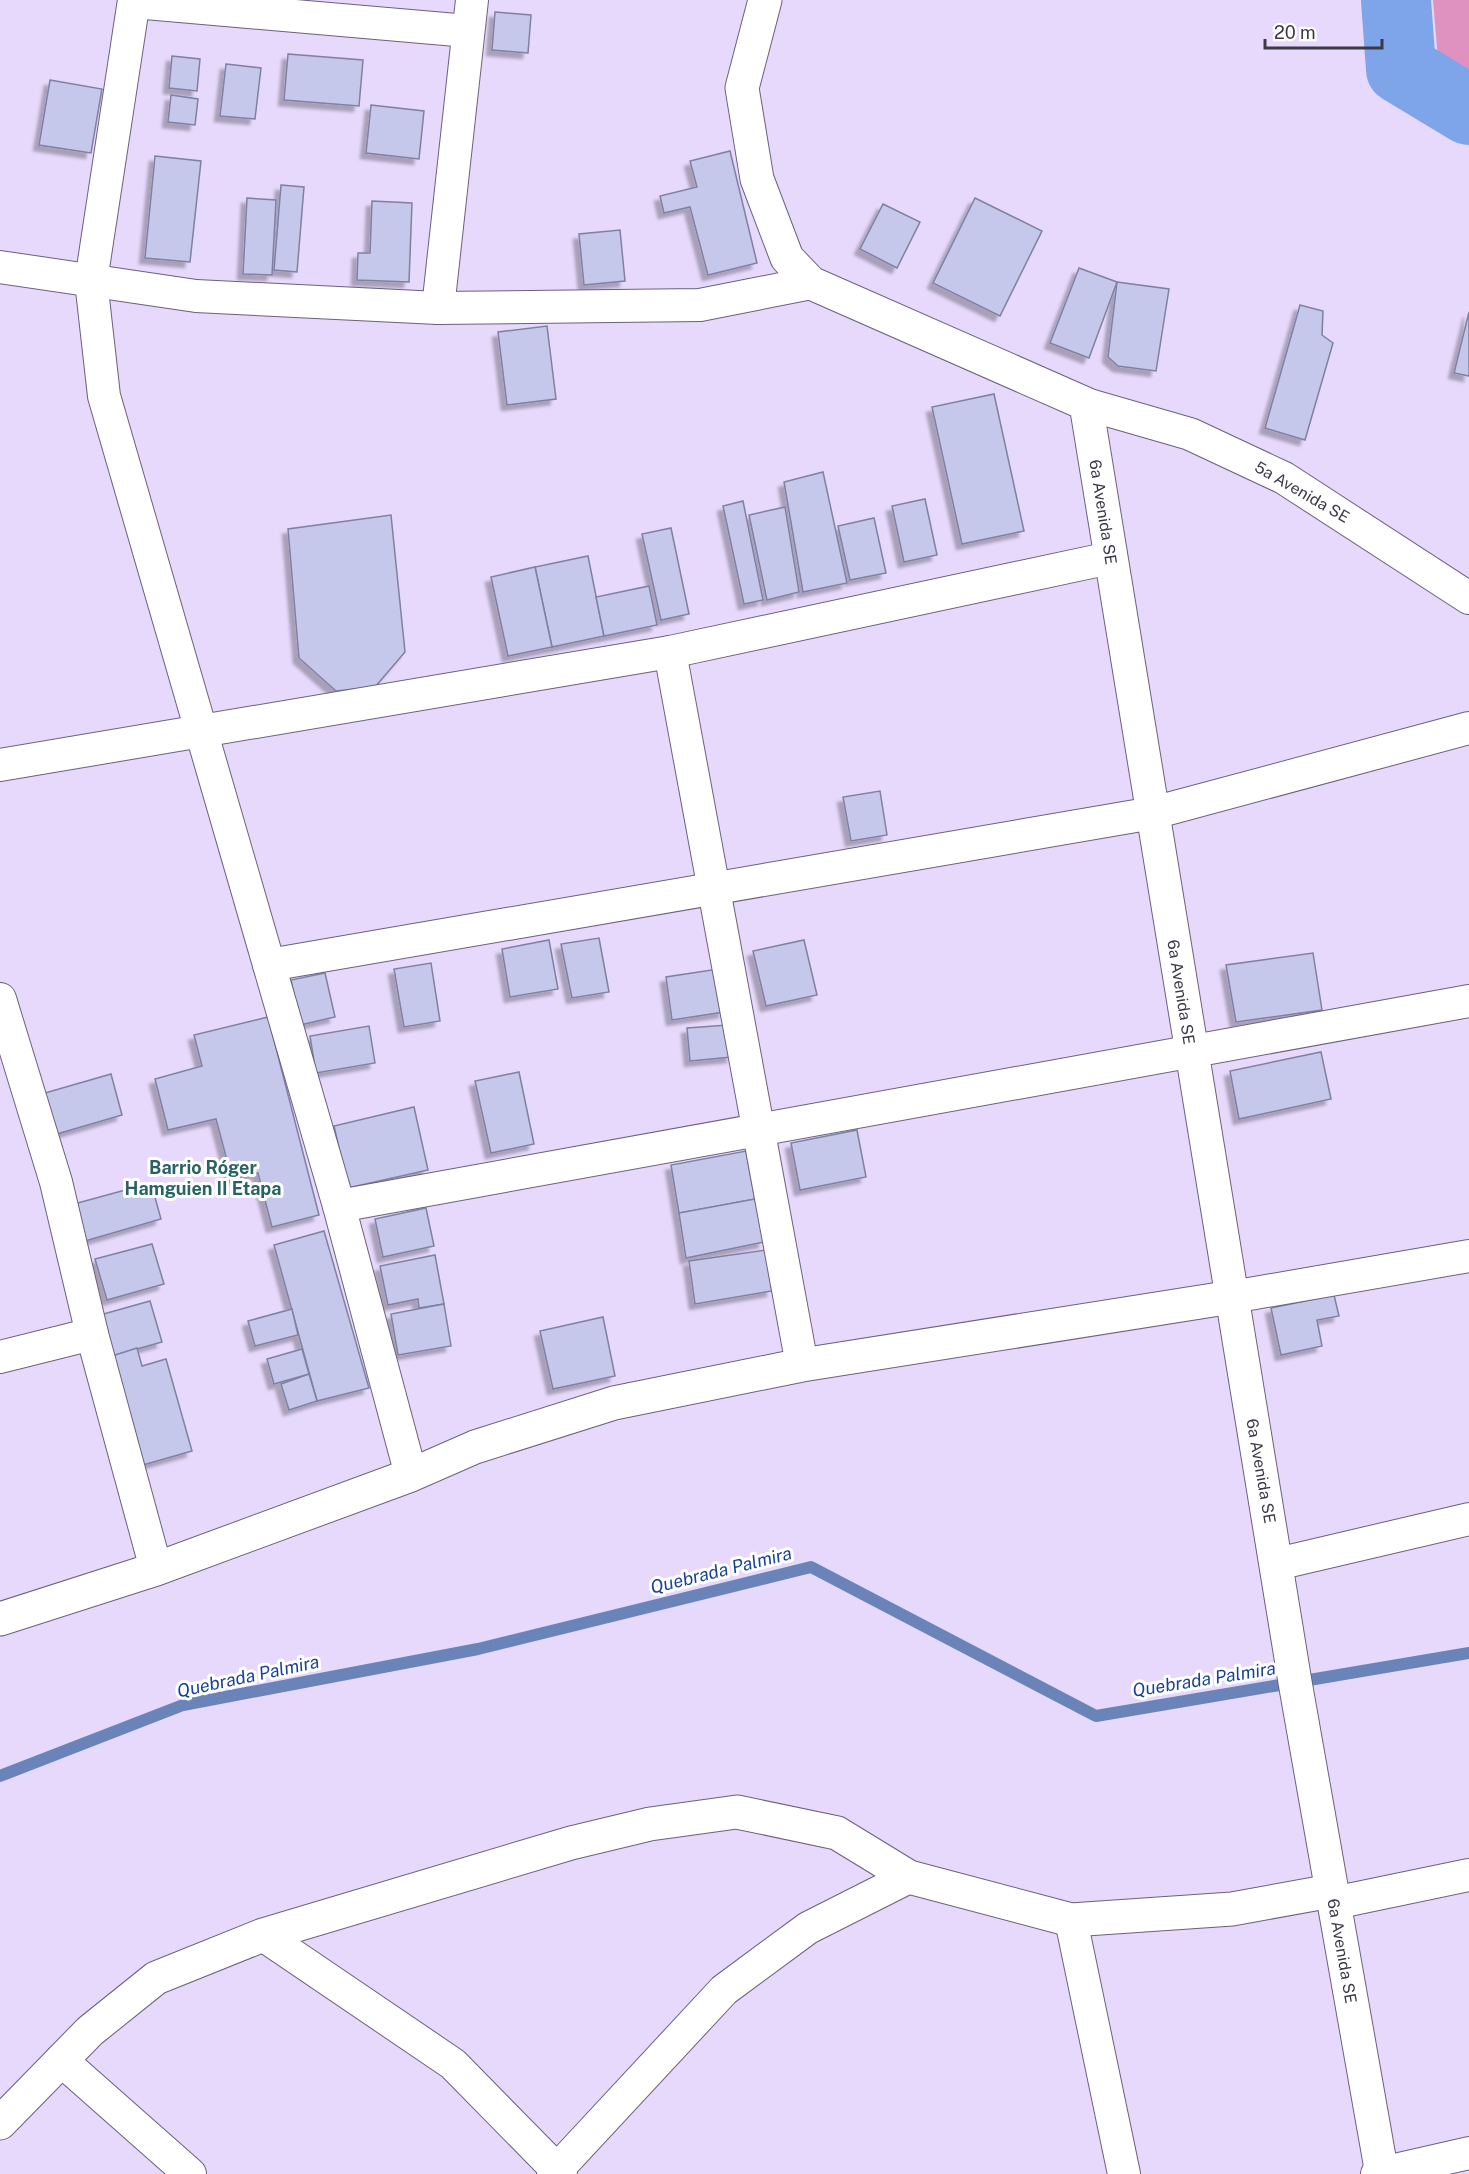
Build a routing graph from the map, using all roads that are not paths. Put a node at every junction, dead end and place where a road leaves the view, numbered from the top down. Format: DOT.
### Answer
graph roads {
  1 [pos="472,0"];
  2 [pos="765,0"];
  3 [pos="134,1"];
  4 [pos="468,31"];
  5 [pos="0,267"];
  6 [pos="92,281"];
  7 [pos="811,283"];
  8 [pos="438,308"];
  9 [pos="1086,404"];
  10 [pos="1110,558"];
  11 [pos="1469,598"];
  12 [pos="670,652"];
  13 [pos="1469,728"];
  14 [pos="204,732"];
  15 [pos="0,765"];
  16 [pos="1153,813"];
  17 [pos="713,887"];
  18 [pos="269,965"];
  19 [pos="1469,1001"];
  20 [pos="1,1010"];
  21 [pos="1190,1052"];
  22 [pos="758,1130"];
  23 [pos="339,1206"];
  24 [pos="1469,1256"];
  25 [pos="1232,1297"];
  26 [pos="92,1334"];
  27 [pos="0,1357"];
  28 [pos="802,1365"];
  29 [pos="411,1475"];
  30 [pos="1469,1519"];
  31 [pos="1277,1564"];
  32 [pos="156,1569"];
  33 [pos="0,1619"];
  34 [pos="1469,1875"];
  35 [pos="909,1877"];
  36 [pos="1333,1897"];
  37 [pos="1071,1920"];
  38 [pos="263,1935"];
  39 [pos="61,2060"];
  40 [pos="0,2123"];
  41 [pos="1469,2153"];
  42 [pos="557,2173"];
  43 [pos="190,2174"];
  44 [pos="1124,2174"];
  45 [pos="1380,2174"];
  1 -- 4 [label="street"];
  2 -- 7 [label="street"];
  3 -- 4 [label="street"];
  3 -- 6 [label="street"];
  4 -- 8 [label="street"];
  5 -- 6 [label="street"];
  6 -- 8 [label="street"];
  6 -- 14 [label="street"];
  7 -- 8 [label="street"];
  7 -- 9 [label="street"];
  9 -- 10 [label="street, 6a Avenida SE"];
  9 -- 11 [label="street, 5a Avenida SE"];
  10 -- 12 [label="street"];
  10 -- 16 [label="street, 6a Avenida SE"];
  12 -- 14 [label="street"];
  12 -- 17 [label="street"];
  13 -- 16 [label="street"];
  14 -- 15 [label="street"];
  14 -- 18 [label="street"];
  16 -- 17 [label="street"];
  16 -- 21 [label="street, 6a Avenida SE"];
  17 -- 18 [label="street"];
  17 -- 22 [label="street"];
  18 -- 23 [label="street"];
  19 -- 21 [label="street"];
  20 -- 26 [label="street"];
  21 -- 22 [label="street"];
  21 -- 25 [label="street, 6a Avenida SE"];
  22 -- 23 [label="street"];
  22 -- 28 [label="street"];
  23 -- 29 [label="street"];
  24 -- 25 [label="street"];
  25 -- 28 [label="street"];
  25 -- 31 [label="street, 6a Avenida SE"];
  26 -- 27 [label="street"];
  26 -- 32 [label="street"];
  28 -- 29 [label="street"];
  29 -- 32 [label="street"];
  30 -- 31 [label="street"];
  31 -- 36 [label="street, 6a Avenida SE"];
  32 -- 33 [label="street"];
  34 -- 36 [label="street"];
  35 -- 37 [label="street"];
  35 -- 38 [label="street"];
  35 -- 42 [label="street"];
  36 -- 37 [label="street"];
  36 -- 45 [label="street, 6a Avenida SE"];
  37 -- 44 [label="street"];
  38 -- 39 [label="street"];
  38 -- 42 [label="street"];
  39 -- 40 [label="street"];
  39 -- 43 [label="street"];
  41 -- 45 [label="street"];
}
